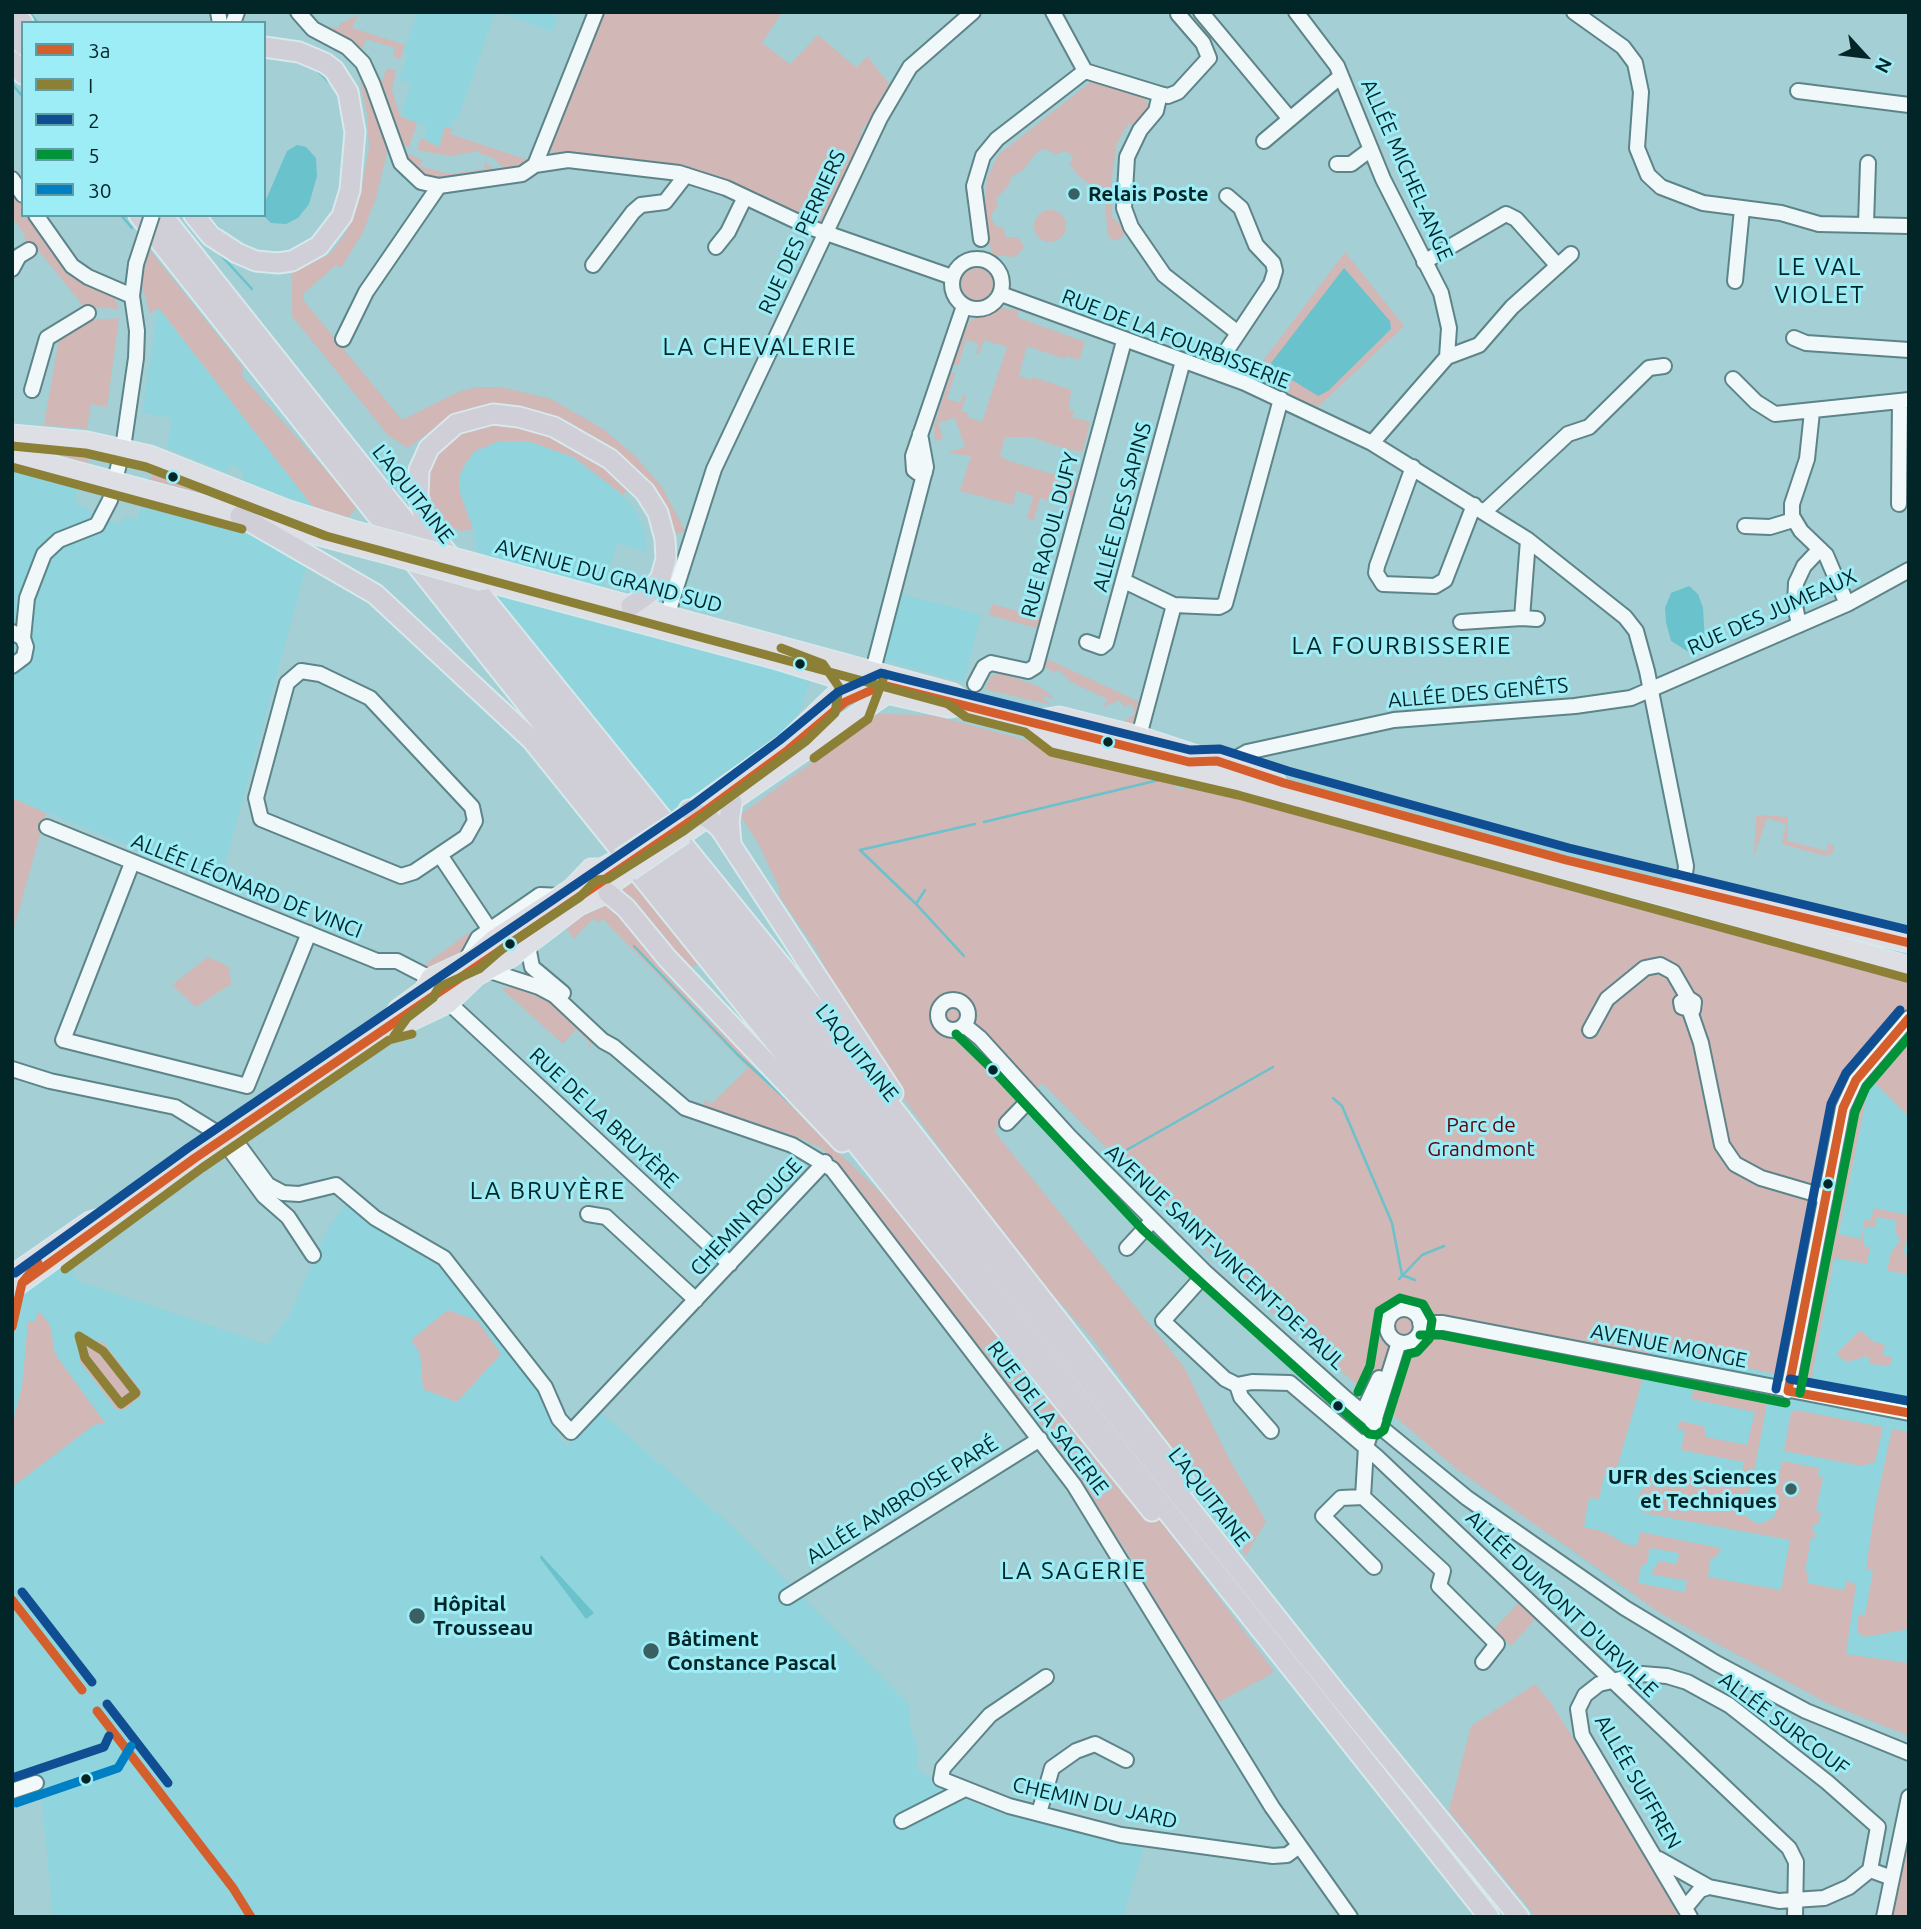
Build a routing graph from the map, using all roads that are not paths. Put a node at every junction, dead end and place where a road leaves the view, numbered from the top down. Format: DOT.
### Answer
graph roads {
  1 [pos="298,12"];
  2 [pos="596,12"];
  3 [pos="973,12"];
  4 [pos="1053,12"];
  5 [pos="1202,12"];
  6 [pos="1296,12"];
  7 [pos="1574,12"];
  8 [pos="1178,14"];
  9 [pos="266,47"];
  10 [pos="1085,71"];
  11 [pos="1341,76"];
  12 [pos="1798,91"];
  13 [pos="1160,94"];
  14 [pos="1909,105"];
  15 [pos="1290,120"];
  16 [pos="1264,141"];
  17 [pos="1371,149"];
  18 [pos="1868,163"];
  19 [pos="536,164"];
  20 [pos="1337,164"];
  21 [pos="686,175"];
  22 [pos="439,186"];
  23 [pos="1227,196"];
  24 [pos="745,197"];
  25 [pos="1742,209"];
  26 [pos="37,217"];
  27 [pos="141,217"];
  28 [pos="151,217"];
  29 [pos="164,217"];
  30 [pos="196,217"];
  31 [pos="1866,224"];
  32 [pos="1909,226"];
  33 [pos="824,232"];
  34 [pos="981,239"];
  35 [pos="716,247"];
  36 [pos="29,250"];
  37 [pos="1571,254"];
  38 [pos="972,259"];
  39 [pos="1424,262"];
  40 [pos="993,264"];
  41 [pos="593,265"];
  42 [pos="1558,266"];
  43 [pos="12,269"];
  44 [pos="952,277"];
  45 [pos="1735,281"];
  46 [pos="1001,294"];
  47 [pos="132,296"];
  48 [pos="964,306"];
  49 [pos="88,313"];
  50 [pos="1238,333"];
  51 [pos="343,338"];
  52 [pos="1794,338"];
  53 [pos="1124,341"];
  54 [pos="1909,350"];
  55 [pos="1447,357"];
  56 [pos="1183,361"];
  57 [pos="1664,366"];
  58 [pos="1220,373"];
  59 [pos="1733,379"];
  60 [pos="32,390"];
  61 [pos="1282,399"];
  62 [pos="1904,401"];
  63 [pos="1812,412"];
  64 [pos="12,434"];
  65 [pos="1372,443"];
  66 [pos="122,448"];
  67 [pos="12,454"];
  68 [pos="1413,467"];
  69 [pos="115,483"];
  70 [pos="1899,504"];
  71 [pos="1479,509"];
  72 [pos="240,516"];
  73 [pos="1793,520"];
  74 [pos="1745,526"];
  75 [pos="1528,540"];
  76 [pos="1820,549"];
  77 [pos="1909,570"];
  78 [pos="1124,580"];
  79 [pos="27,598"];
  80 [pos="1847,604"];
  81 [pos="1174,605"];
  82 [pos="631,606"];
  83 [pos="667,616"];
  84 [pos="1522,618"];
  85 [pos="1537,619"];
  86 [pos="12,621"];
  87 [pos="1461,622"];
  88 [pos="1798,625"];
  89 [pos="17,635"];
  90 [pos="1087,642"];
  91 [pos="12,666"];
  92 [pos="873,670"];
  93 [pos="813,672"];
  94 [pos="975,684"];
  95 [pos="865,688"];
  96 [pos="1649,689"];
  97 [pos="887,695"];
  98 [pos="826,704"];
  99 [pos="970,705"];
  100 [pos="859,712"];
  101 [pos="1030,721"];
  102 [pos="1139,736"];
  103 [pos="1233,766"];
  104 [pos="732,803"];
  105 [pos="708,818"];
  106 [pos="683,822"];
  107 [pos="47,827"];
  108 [pos="732,844"];
  109 [pos="440,855"];
  110 [pos="132,863"];
  111 [pos="625,864"];
  112 [pos="601,868"];
  113 [pos="610,889"];
  114 [pos="1682,895"];
  115 [pos="561,896"];
  116 [pos="1758,923"];
  117 [pos="491,930"];
  118 [pos="309,933"];
  119 [pos="1909,943"];
  120 [pos="528,946"];
  121 [pos="1909,955"];
  122 [pos="464,964"];
  123 [pos="1909,966"];
  124 [pos="487,970"];
  125 [pos="427,984"];
  126 [pos="443,1005"];
  127 [pos="1909,1018"];
  128 [pos="964,1025"];
  129 [pos="384,1029"];
  130 [pos="1590,1030"];
  131 [pos="614,1047"];
  132 [pos="12,1069"];
  133 [pos="1033,1096"];
  134 [pos="1007,1123"];
  135 [pos="223,1139"];
  136 [pos="825,1162"];
  137 [pos="948,1180"];
  138 [pos="292,1193"];
  139 [pos="1826,1197"];
  140 [pos="588,1214"];
  141 [pos="114,1216"];
  142 [pos="288,1217"];
  143 [pos="1152,1221"];
  144 [pos="934,1238"];
  145 [pos="1127,1248"];
  146 [pos="313,1255"];
  147 [pos="730,1264"];
  148 [pos="1206,1273"];
  149 [pos="12,1275"];
  150 [pos="12,1290"];
  151 [pos="696,1300"];
  152 [pos="1420,1323"];
  153 [pos="1394,1339"];
  154 [pos="1237,1385"];
  155 [pos="1788,1391"];
  156 [pos="1363,1412"];
  157 [pos="1909,1413"];
  158 [pos="1374,1423"];
  159 [pos="1271,1430"];
  160 [pos="1392,1438"];
  161 [pos="1040,1439"];
  162 [pos="1366,1447"];
  163 [pos="1377,1458"];
  164 [pos="1363,1497"];
  165 [pos="1213,1553"];
  166 [pos="1374,1567"];
  167 [pos="787,1597"];
  168 [pos="1483,1662"];
  169 [pos="1046,1677"];
  170 [pos="1612,1681"];
  171 [pos="1909,1753"];
  172 [pos="1126,1760"];
  173 [pos="36,1783"];
  174 [pos="963,1790"];
  175 [pos="12,1791"];
  176 [pos="1909,1797"];
  177 [pos="1038,1814"];
  178 [pos="902,1821"];
  179 [pos="1878,1827"];
  180 [pos="1905,1831"];
  181 [pos="1299,1846"];
  182 [pos="1657,1858"];
  183 [pos="1870,1870"];
  184 [pos="1892,1878"];
  185 [pos="1709,1887"];
  186 [pos="1795,1902"];
  187 [pos="1688,1913"];
  188 [pos="1347,1916"];
  189 [pos="1489,1917"];
  190 [pos="1518,1917"];
  191 [pos="1795,1917"];
  192 [pos="1884,1917"];
  1 -- 22 [label="street"];
  2 -- 19 [label="street"];
  3 -- 33 [label="street, RUE DES PERRIERS"];
  4 -- 10 [label="street"];
  5 -- 15 [label="street"];
  6 -- 11 [label="street, ALLÉE MICHEL-ANGE"];
  7 -- 25 [label="street"];
  8 -- 13 [label="street"];
  9 -- 30 [label="highway"];
  10 -- 13 [label="street"];
  10 -- 34 [label="street"];
  11 -- 15 [label="street"];
  11 -- 17 [label="street, ALLÉE MICHEL-ANGE"];
  12 -- 14 [label="street"];
  13 -- 50 [label="street"];
  15 -- 16 [label="street"];
  17 -- 20 [label="street"];
  17 -- 39 [label="street, ALLÉE MICHEL-ANGE"];
  18 -- 31 [label="street"];
  19 -- 21 [label="street"];
  19 -- 22 [label="street"];
  21 -- 24 [label="street"];
  21 -- 41 [label="street"];
  22 -- 51 [label="street"];
  23 -- 50 [label="street"];
  24 -- 33 [label="street"];
  24 -- 35 [label="street"];
  25 -- 31 [label="street"];
  25 -- 45 [label="street"];
  26 -- 47 [label="street"];
  27 -- 165 [label="highway, L'AQUITAINE"];
  28 -- 47 [label="street, bridge"];
  29 -- 165 [label="highway, L'AQUITAINE"];
  31 -- 32 [label="street"];
  33 -- 44 [label="street"];
  33 -- 83 [label="street, RUE DES PERRIERS"];
  34 -- 38 [label="street"];
  34 -- 40 [label="street"];
  36 -- 43 [label="street"];
  37 -- 42 [label="street"];
  38 -- 40 [label="street"];
  38 -- 44 [label="street"];
  39 -- 42 [label="street"];
  39 -- 55 [label="street, ALLÉE MICHEL-ANGE"];
  40 -- 46 [label="street"];
  42 -- 55 [label="street"];
  44 -- 48 [label="street"];
  46 -- 48 [label="street"];
  46 -- 53 [label="street, RUE DE LA FOURBISSERIE"];
  47 -- 66 [label="street"];
  48 -- 92 [label="street"];
  49 -- 60 [label="street"];
  50 -- 58 [label="street"];
  52 -- 54 [label="street"];
  53 -- 56 [label="street, RUE DE LA FOURBISSERIE"];
  53 -- 94 [label="street, RUE RAOUL DUFY"];
  55 -- 65 [label="street"];
  56 -- 58 [label="street, RUE DE LA FOURBISSERIE"];
  56 -- 78 [label="street, ALLÉE DES SAPINS"];
  57 -- 71 [label="street"];
  58 -- 61 [label="street, RUE DE LA FOURBISSERIE"];
  59 -- 63 [label="street"];
  61 -- 65 [label="street, RUE DE LA FOURBISSERIE"];
  61 -- 81 [label="street"];
  62 -- 63 [label="street"];
  62 -- 70 [label="street"];
  63 -- 73 [label="street"];
  64 -- 66 [label="main road, AVENUE DU GRAND SUD"];
  65 -- 68 [label="street, RUE DE LA FOURBISSERIE"];
  66 -- 69 [label="street"];
  66 -- 82 [label="main road, AVENUE DU GRAND SUD, bridge"];
  67 -- 69 [label="main road, AVENUE DU GRAND SUD"];
  68 -- 71 [label="street, RUE DE LA FOURBISSERIE"];
  68 -- 71 [label="street"];
  69 -- 72 [label="main road, AVENUE DU GRAND SUD"];
  69 -- 79 [label="street"];
  71 -- 75 [label="street, RUE DE LA FOURBISSERIE"];
  72 -- 93 [label="main road, AVENUE DU GRAND SUD, bridge"];
  72 -- 144 [label="highway"];
  73 -- 74 [label="street"];
  73 -- 76 [label="street"];
  75 -- 84 [label="street"];
  75 -- 96 [label="street, RUE DE LA FOURBISSERIE"];
  76 -- 80 [label="street"];
  76 -- 88 [label="street"];
  77 -- 80 [label="street, RUE DES JUMEAUX"];
  78 -- 81 [label="street"];
  78 -- 90 [label="street, ALLÉE DES SAPINS"];
  79 -- 86 [label="street"];
  79 -- 89 [label="street"];
  80 -- 88 [label="street, RUE DES JUMEAUX"];
  81 -- 102 [label="street"];
  82 -- 83 [label="main road, AVENUE DU GRAND SUD"];
  82 -- 137 [label="highway"];
  83 -- 92 [label="main road, AVENUE DU GRAND SUD"];
  84 -- 85 [label="street"];
  84 -- 87 [label="street"];
  88 -- 96 [label="street, RUE DES JUMEAUX"];
  89 -- 91 [label="street"];
  92 -- 95 [label="main road"];
  92 -- 99 [label="main road, AVENUE DU GRAND SUD"];
  93 -- 95 [label="main road, AVENUE DU GRAND SUD"];
  93 -- 98 [label="main road"];
  95 -- 97 [label="main road, AVENUE DU GRAND SUD"];
  95 -- 98 [label="main road"];
  95 -- 100 [label="main road"];
  96 -- 103 [label="street, ALLÉE DES GENÊTS"];
  96 -- 114 [label="street, RUE DE LA FOURBISSERIE"];
  97 -- 99 [label="main road, AVENUE DU GRAND SUD"];
  97 -- 100 [label="main road"];
  98 -- 106 [label="main road"];
  99 -- 101 [label="main road"];
  100 -- 104 [label="main road"];
  101 -- 102 [label="main road"];
  101 -- 114 [label="main road"];
  102 -- 103 [label="main road"];
  103 -- 114 [label="main road"];
  104 -- 105 [label="main road"];
  104 -- 108 [label="highway"];
  105 -- 106 [label="highway"];
  105 -- 108 [label="highway"];
  106 -- 111 [label="main road, bridge"];
  107 -- 110 [label="street, ALLÉE LÉONARD DE VINCI"];
  108 -- 137 [label="highway"];
  109 -- 109 [label="street"];
  109 -- 117 [label="street"];
  110 -- 118 [label="street, ALLÉE LÉONARD DE VINCI"];
  110 -- 118 [label="street"];
  111 -- 112 [label="main road"];
  111 -- 113 [label="main road"];
  112 -- 113 [label="main road"];
  112 -- 115 [label="main road"];
  113 -- 120 [label="main road"];
  113 -- 144 [label="highway"];
  114 -- 116 [label="main road"];
  114 -- 119 [label="main road"];
  115 -- 117 [label="street"];
  115 -- 122 [label="main road"];
  116 -- 121 [label="main road"];
  116 -- 123 [label="main road"];
  117 -- 122 [label="street"];
  118 -- 125 [label="street, ALLÉE LÉONARD DE VINCI"];
  120 -- 124 [label="main road"];
  120 -- 131 [label="street, RUE DE LA SAGERIE"];
  122 -- 125 [label="main road"];
  124 -- 126 [label="main road"];
  124 -- 131 [label="street, RUE DE LA SAGERIE"];
  125 -- 126 [label="main road"];
  125 -- 129 [label="main road"];
  126 -- 129 [label="main road"];
  126 -- 147 [label="street, RUE DE LA BRUYÈRE"];
  127 -- 139 [label="street"];
  128 -- 133 [label="street, AVENUE SAINT-VINCENT-DE-PAUL"];
  129 -- 135 [label="main road"];
  130 -- 139 [label="street"];
  131 -- 136 [label="street, RUE DE LA SAGERIE"];
  132 -- 135 [label="street"];
  133 -- 134 [label="street"];
  133 -- 143 [label="street, AVENUE SAINT-VINCENT-DE-PAUL"];
  135 -- 138 [label="street"];
  135 -- 141 [label="main road"];
  135 -- 142 [label="street"];
  136 -- 147 [label="street, CHEMIN ROUGE"];
  136 -- 161 [label="street, RUE DE LA SAGERIE"];
  137 -- 165 [label="highway"];
  138 -- 142 [label="street"];
  138 -- 151 [label="street, CHEMIN ROUGE"];
  139 -- 155 [label="street"];
  140 -- 151 [label="street, CHEMIN ROUGE"];
  141 -- 149 [label="main road"];
  141 -- 150 [label="main road"];
  142 -- 146 [label="street"];
  143 -- 145 [label="street"];
  143 -- 148 [label="street, AVENUE SAINT-VINCENT-DE-PAUL"];
  144 -- 165 [label="highway"];
  147 -- 151 [label="street, CHEMIN ROUGE"];
  148 -- 154 [label="street"];
  148 -- 156 [label="street, AVENUE SAINT-VINCENT-DE-PAUL"];
  152 -- 153 [label="street"];
  152 -- 153 [label="street"];
  152 -- 155 [label="street, AVENUE MONGE"];
  153 -- 156 [label="street"];
  153 -- 158 [label="street"];
  154 -- 159 [label="street"];
  154 -- 162 [label="street, ALLÉE DUMONT D'URVILLE"];
  155 -- 157 [label="street, AVENUE MONGE"];
  156 -- 158 [label="street, AVENUE SAINT-VINCENT-DE-PAUL"];
  158 -- 160 [label="street, AVENUE SAINT-VINCENT-DE-PAUL"];
  158 -- 162 [label="street"];
  160 -- 163 [label="street"];
  160 -- 171 [label="street, AVENUE SAINT-VINCENT-DE-PAUL"];
  161 -- 167 [label="street, ALLÉE AMBROISE PARÉ"];
  161 -- 181 [label="street, RUE DE LA SAGERIE"];
  162 -- 163 [label="street, ALLÉE DUMONT D'URVILLE"];
  162 -- 164 [label="street"];
  163 -- 170 [label="street, ALLÉE DUMONT D'URVILLE"];
  164 -- 166 [label="street"];
  164 -- 168 [label="street"];
  165 -- 189 [label="highway, L'AQUITAINE"];
  165 -- 190 [label="highway, L'AQUITAINE"];
  169 -- 174 [label="street, CHEMIN DU JARD"];
  170 -- 179 [label="street, ALLÉE SURCOUF"];
  170 -- 182 [label="street, ALLÉE SUFFREN"];
  170 -- 186 [label="street, ALLÉE DUMONT D'URVILLE"];
  172 -- 177 [label="street"];
  173 -- 175 [label="street"];
  174 -- 177 [label="street, CHEMIN DU JARD"];
  174 -- 178 [label="street"];
  176 -- 180 [label="street"];
  177 -- 181 [label="street, CHEMIN DU JARD"];
  179 -- 180 [label="street"];
  179 -- 183 [label="street"];
  180 -- 184 [label="street"];
  181 -- 188 [label="street, RUE DE LA SAGERIE"];
  182 -- 185 [label="street"];
  182 -- 187 [label="street, ALLÉE SUFFREN"];
  183 -- 184 [label="street"];
  183 -- 186 [label="street"];
  184 -- 192 [label="street"];
  185 -- 186 [label="street"];
  185 -- 187 [label="street"];
  186 -- 191 [label="street, ALLÉE DUMONT D'URVILLE"];
}
